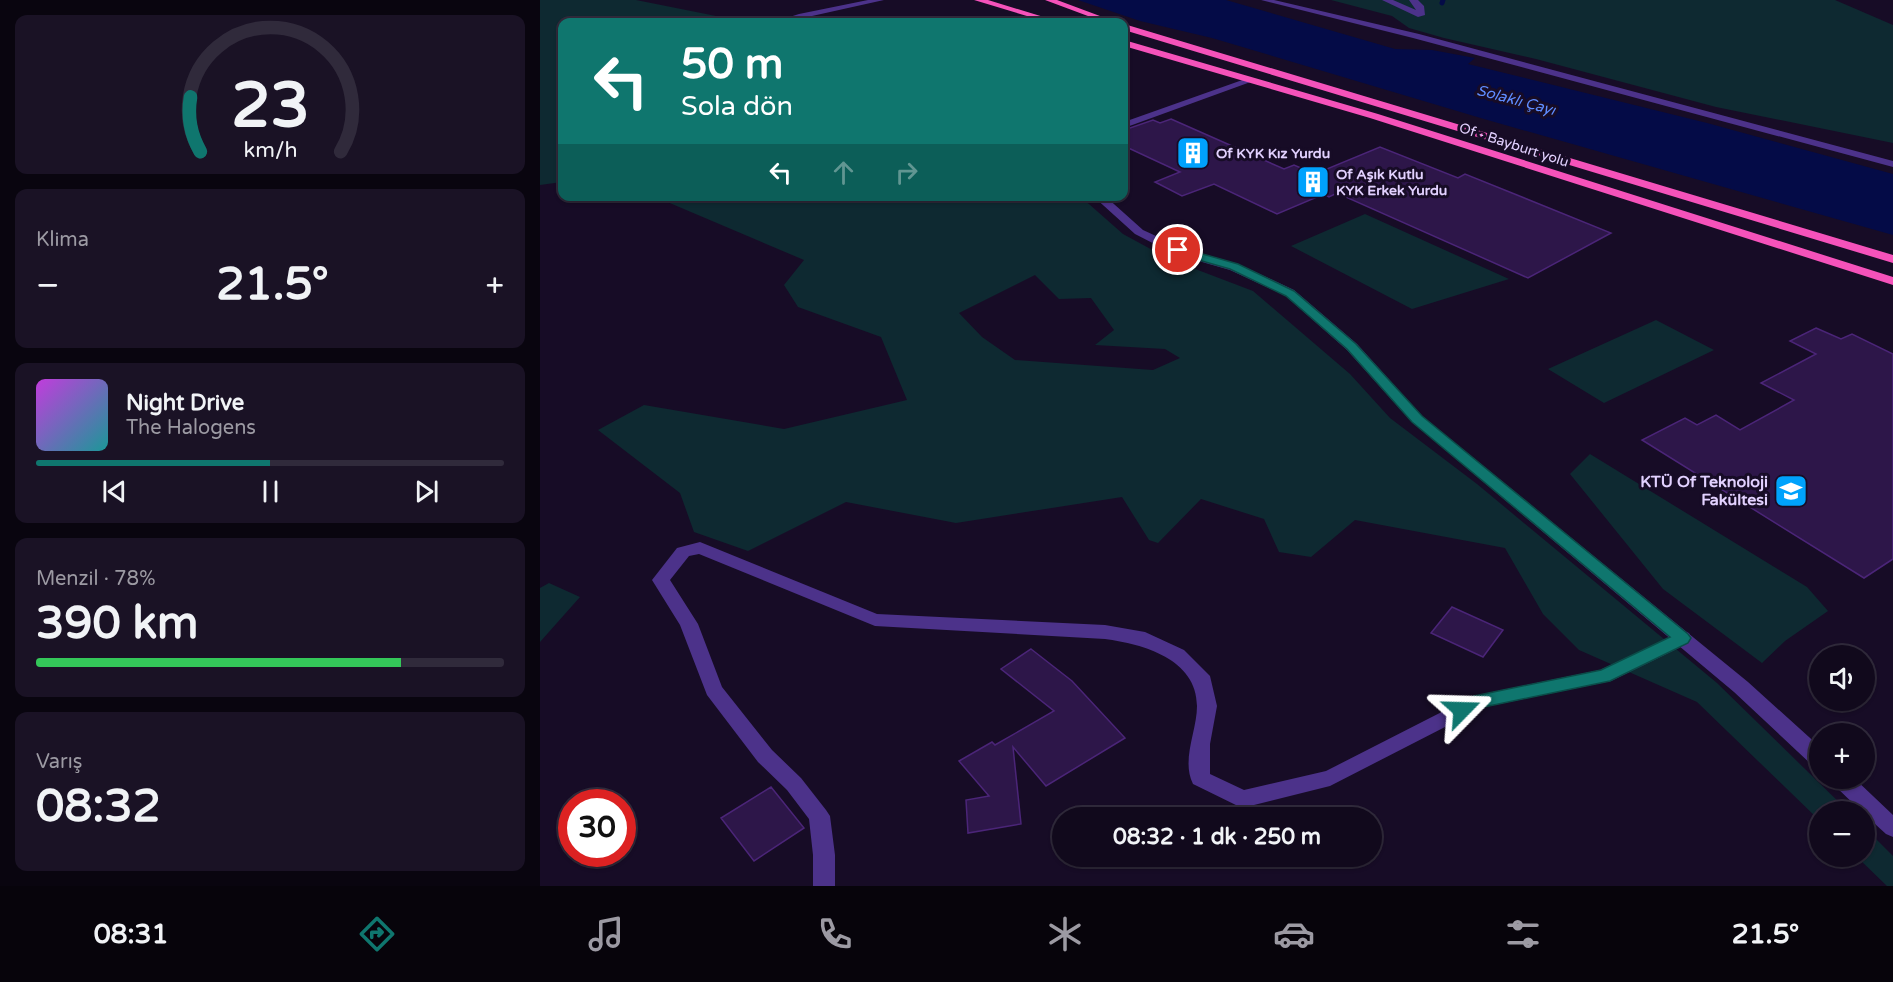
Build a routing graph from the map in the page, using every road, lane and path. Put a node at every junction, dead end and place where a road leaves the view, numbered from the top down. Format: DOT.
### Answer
graph roads {
  1 [pos="880,0"];
  2 [pos="978,0"];
  3 [pos="1049,0"];
  4 [pos="1265,0"];
  5 [pos="1386,0"];
  6 [pos="1413,0"];
  7 [pos="790,18"];
  8 [pos="1041,18"];
  9 [pos="1100,18"];
  10 [pos="1128,28"];
  11 [pos="1128,44"];
  12 [pos="1251,80"];
  13 [pos="1128,124"];
  14 [pos="1893,164"];
  15 [pos="1104,201"];
  16 [pos="1893,259"];
  17 [pos="1893,281"];
  18 [pos="1683,638"];
  19 [pos="1809,750"];
  20 [pos="1852,789"];
  21 [pos="1893,828"];
  22 [pos="824,886"];
  1 -- 7 [label="street"];
  2 -- 8 [label="highway"];
  3 -- 9 [label="highway"];
  4 -- 14 [label="street"];
  5 -- 6 [label="street"];
  10 -- 16 [label="highway, Of - Bayburt yolu"];
  11 -- 12 [label="highway, Of - Bayburt yolu"];
  12 -- 13 [label="street"];
  12 -- 17 [label="highway, Of - Bayburt yolu"];
  15 -- 18 [label="street"];
  18 -- 19 [label="street"];
  18 -- 22 [label="street"];
  20 -- 21 [label="street"];
}
